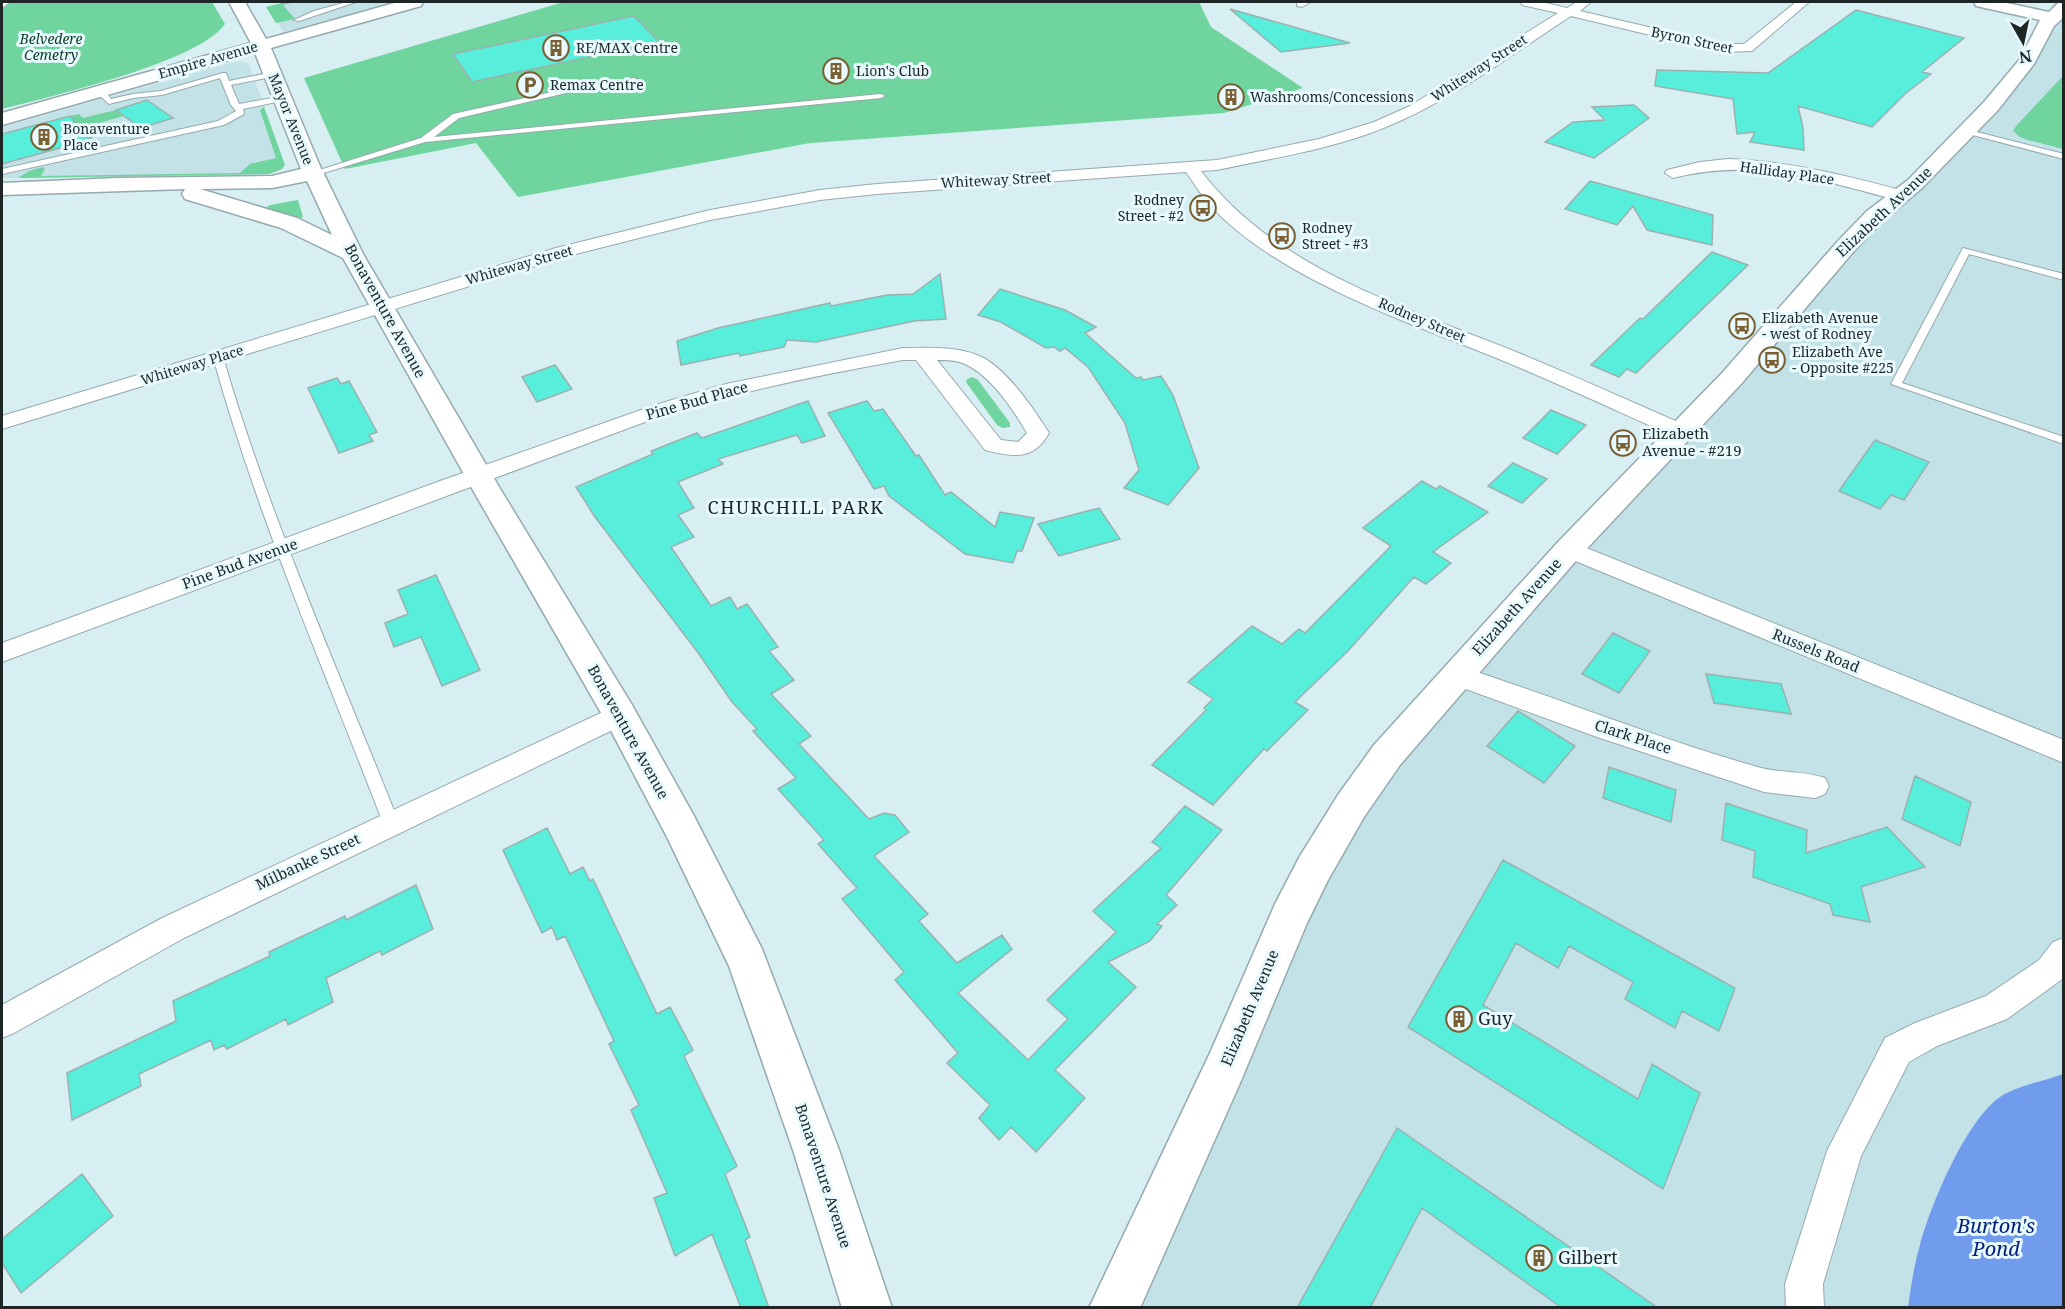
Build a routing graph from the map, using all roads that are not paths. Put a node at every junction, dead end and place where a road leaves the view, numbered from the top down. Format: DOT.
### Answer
graph roads {
  1 [pos="7,2"];
  2 [pos="353,2"];
  3 [pos="1527,2"];
  4 [pos="1585,2"];
  5 [pos="1803,2"];
  6 [pos="1982,2"];
  7 [pos="404,3"];
  8 [pos="2,6"];
  9 [pos="241,9"];
  10 [pos="1567,12"];
  11 [pos="2060,15"];
  12 [pos="297,20"];
  13 [pos="261,45"];
  14 [pos="273,74"];
  15 [pos="150,78"];
  16 [pos="634,80"];
  17 [pos="227,84"];
  18 [pos="100,92"];
  19 [pos="882,96"];
  20 [pos="282,98"];
  21 [pos="237,108"];
  22 [pos="2,119"];
  23 [pos="1968,131"];
  24 [pos="424,140"];
  25 [pos="2064,157"];
  26 [pos="1191,168"];
  27 [pos="2,172"];
  28 [pos="1672,173"];
  29 [pos="317,181"];
  30 [pos="87,187"];
  31 [pos="2,189"];
  32 [pos="191,194"];
  33 [pos="1901,196"];
  34 [pos="352,254"];
  35 [pos="2064,278"];
  36 [pos="381,306"];
  37 [pos="922,354"];
  38 [pos="218,357"];
  39 [pos="2,423"];
  40 [pos="1680,431"];
  41 [pos="2064,441"];
  42 [pos="478,476"];
  43 [pos="284,548"];
  44 [pos="1569,549"];
  45 [pos="2,653"];
  46 [pos="1456,675"];
  47 [pos="620,715"];
  48 [pos="2064,752"];
  49 [pos="1815,786"];
  50 [pos="391,823"];
  51 [pos="2064,952"];
  52 [pos="2,1022"];
  53 [pos="860,1289"];
  54 [pos="1112,1298"];
  55 [pos="889,1308"];
  56 [pos="1805,1308"];
  1 -- 8 [label="lane"];
  2 -- 12 [label="lane"];
  3 -- 10 [label="street, Byron Street"];
  4 -- 10 [label="street, Whiteway Street"];
  5 -- 10 [label="street, Byron Street"];
  6 -- 11 [label="street"];
  7 -- 13 [label="street, Empire Avenue"];
  9 -- 13 [label="street, Mayor Avenue"];
  9 -- 15 [label="street"];
  10 -- 26 [label="street, Whiteway Street"];
  11 -- 23 [label="street, Elizabeth Avenue"];
  13 -- 14 [label="street, Mayor Avenue"];
  13 -- 15 [label="street, Empire Avenue"];
  14 -- 17 [label="lane"];
  14 -- 20 [label="street, Mayor Avenue"];
  15 -- 18 [label="street, Empire Avenue"];
  16 -- 24 [label="lane"];
  17 -- 18 [label="lane"];
  17 -- 21 [label="lane"];
  18 -- 22 [label="street, Empire Avenue"];
  19 -- 24 [label="lane"];
  20 -- 21 [label="lane"];
  20 -- 29 [label="street, Mayor Avenue"];
  21 -- 27 [label="lane"];
  23 -- 25 [label="lane"];
  23 -- 33 [label="street, Elizabeth Avenue"];
  24 -- 29 [label="lane"];
  26 -- 36 [label="street, Whiteway Street"];
  26 -- 40 [label="street, Rodney Street"];
  28 -- 33 [label="street, Halliday Place"];
  29 -- 30 [label="street"];
  29 -- 32 [label="street"];
  29 -- 34 [label="street, Bonaventure Avenue"];
  30 -- 31 [label="street"];
  30 -- 32 [label="street"];
  32 -- 34 [label="street"];
  33 -- 40 [label="street, Elizabeth Avenue"];
  34 -- 36 [label="street, Bonaventure Avenue"];
  35 -- 41 [label="lane"];
  36 -- 38 [label="street, Whiteway Place"];
  36 -- 42 [label="street, Bonaventure Avenue"];
  37 -- 37 [label="street, Pine Bud Place"];
  37 -- 42 [label="street, Pine Bud Place"];
  38 -- 39 [label="street, Whiteway Place"];
  38 -- 43 [label="lane"];
  40 -- 44 [label="street, Elizabeth Avenue"];
  42 -- 43 [label="street, Pine Bud Avenue"];
  42 -- 47 [label="street, Bonaventure Avenue"];
  43 -- 45 [label="street, Pine Bud Avenue"];
  43 -- 50 [label="lane"];
  44 -- 46 [label="street, Elizabeth Avenue"];
  44 -- 48 [label="street, Russels Road"];
  46 -- 49 [label="street, Clark Place"];
  46 -- 54 [label="street, Elizabeth Avenue"];
  47 -- 50 [label="street, Milbanke Street"];
  47 -- 53 [label="street, Bonaventure Avenue"];
  50 -- 52 [label="street, Milbanke Street"];
  51 -- 56 [label="street"];
  53 -- 55 [label="street"];
}
